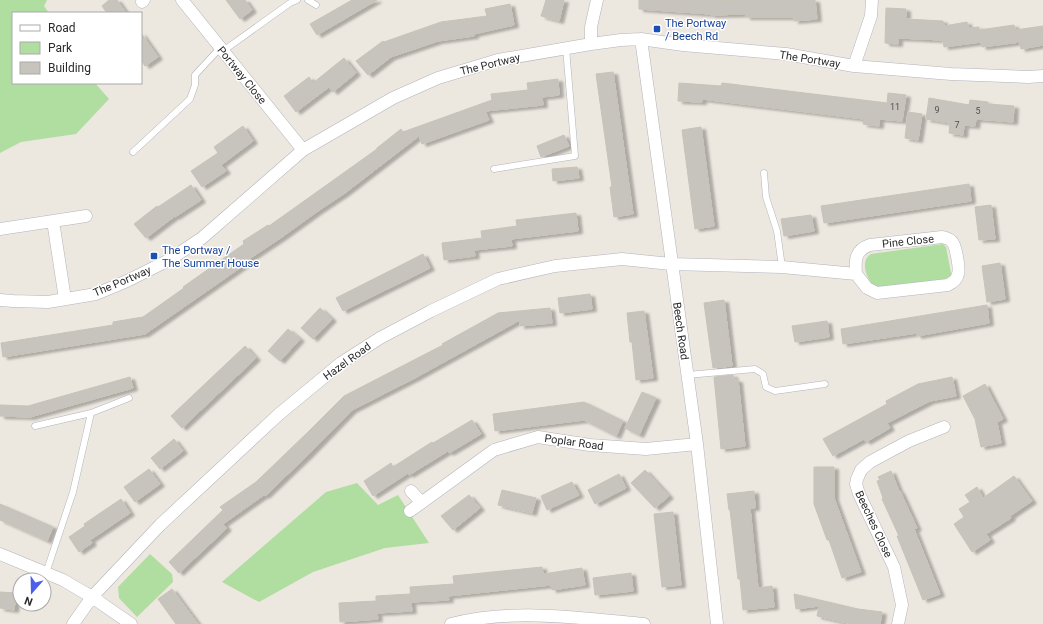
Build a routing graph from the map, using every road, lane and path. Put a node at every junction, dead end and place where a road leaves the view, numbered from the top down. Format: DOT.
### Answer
graph roads {
  1 [pos="182,0"];
  2 [pos="297,0"];
  3 [pos="308,0"];
  4 [pos="597,0"];
  5 [pos="872,0"];
  6 [pos="316,5"];
  7 [pos="641,39"];
  8 [pos="591,44"];
  9 [pos="566,48"];
  10 [pos="222,49"];
  11 [pos="854,66"];
  12 [pos="1043,76"];
  13 [pos="303,150"];
  14 [pos="133,152"];
  15 [pos="494,169"];
  16 [pos="764,173"];
  17 [pos="86,216"];
  18 [pos="53,222"];
  19 [pos="0,229"];
  20 [pos="671,264"];
  21 [pos="782,267"];
  22 [pos="856,274"];
  23 [pos="65,299"];
  24 [pos="0,300"];
  25 [pos="687,375"];
  26 [pos="825,384"];
  27 [pos="129,398"];
  28 [pos="90,413"];
  29 [pos="35,426"];
  30 [pos="944,427"];
  31 [pos="697,444"];
  32 [pos="411,491"];
  33 [pos="421,502"];
  34 [pos="410,511"];
  35 [pos="0,554"];
  36 [pos="44,572"];
  37 [pos="46,572"];
  38 [pos="52,575"];
  39 [pos="92,597"];
  40 [pos="73,624"];
  41 [pos="131,624"];
  42 [pos="451,624"];
  43 [pos="644,624"];
  44 [pos="717,624"];
  45 [pos="898,624"];
  1 -- 10 [label="street, Portway Close"];
  2 -- 10 [label="lane"];
  3 -- 6 [label="lane"];
  4 -- 8 [label="street"];
  5 -- 11 [label="street"];
  7 -- 8 [label="street, The Portway"];
  7 -- 11 [label="street, The Portway"];
  7 -- 20 [label="street, Beech Road"];
  8 -- 9 [label="street, The Portway"];
  9 -- 13 [label="street, The Portway"];
  9 -- 15 [label="lane"];
  10 -- 13 [label="street, Portway Close"];
  10 -- 14 [label="lane"];
  11 -- 12 [label="street, The Portway"];
  13 -- 23 [label="street, The Portway"];
  16 -- 21 [label="lane"];
  17 -- 18 [label="street"];
  18 -- 19 [label="street"];
  18 -- 23 [label="street"];
  20 -- 21 [label="street"];
  20 -- 25 [label="street, Beech Road"];
  20 -- 39 [label="street, Hazel Road"];
  21 -- 22 [label="street"];
  22 -- 22 [label="street, Pine Close"];
  23 -- 24 [label="street, The Portway"];
  25 -- 26 [label="lane"];
  25 -- 31 [label="street, Beech Road"];
  27 -- 28 [label="lane"];
  28 -- 29 [label="lane"];
  28 -- 37 [label="lane"];
  30 -- 45 [label="street, Beeches Close"];
  31 -- 33 [label="street, Poplar Road"];
  31 -- 44 [label="street, Beech Road"];
  32 -- 33 [label="street"];
  33 -- 34 [label="street, Poplar Road"];
  35 -- 36 [label="street"];
  38 -- 39 [label="street"];
  39 -- 40 [label="street, Hazel Road"];
  39 -- 41 [label="street"];
  42 -- 43 [label="street"];
}
